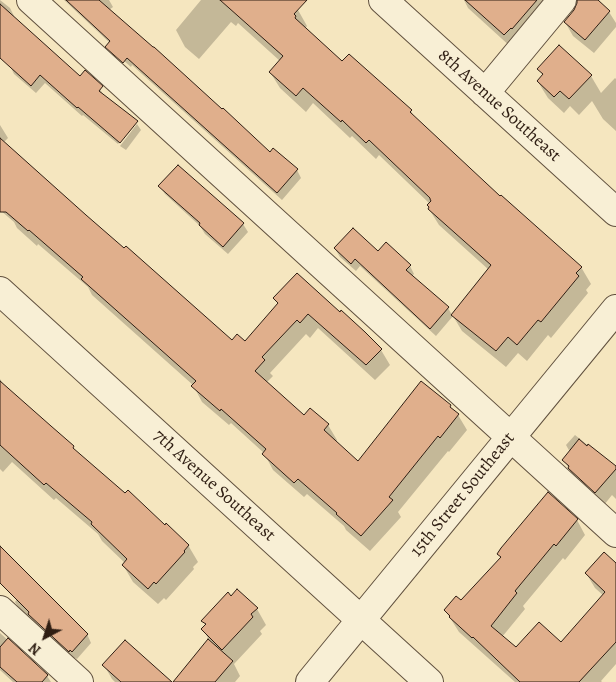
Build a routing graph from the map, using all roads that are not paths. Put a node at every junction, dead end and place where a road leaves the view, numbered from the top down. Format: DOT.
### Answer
graph roads {
  1 [pos="31,0"];
  2 [pos="383,0"];
  3 [pos="562,0"];
  4 [pos="485,94"];
  5 [pos="616,212"];
  6 [pos="0,291"];
  7 [pos="616,309"];
  8 [pos="510,437"];
  9 [pos="616,533"];
  10 [pos="0,610"];
  11 [pos="361,620"];
  12 [pos="79,682"];
  13 [pos="310,682"];
  14 [pos="429,682"];
  1 -- 8 [label="street"];
  2 -- 4 [label="street, 8th Avenue Southeast"];
  3 -- 4 [label="street"];
  4 -- 5 [label="street, 8th Avenue Southeast"];
  6 -- 11 [label="street, 7th Avenue Southeast"];
  7 -- 8 [label="street, 15th Street Southeast"];
  8 -- 9 [label="street"];
  8 -- 11 [label="street, 15th Street Southeast"];
  10 -- 12 [label="street"];
  11 -- 13 [label="street, 15th Street Southeast"];
  11 -- 14 [label="street, 7th Avenue Southeast"];
}
